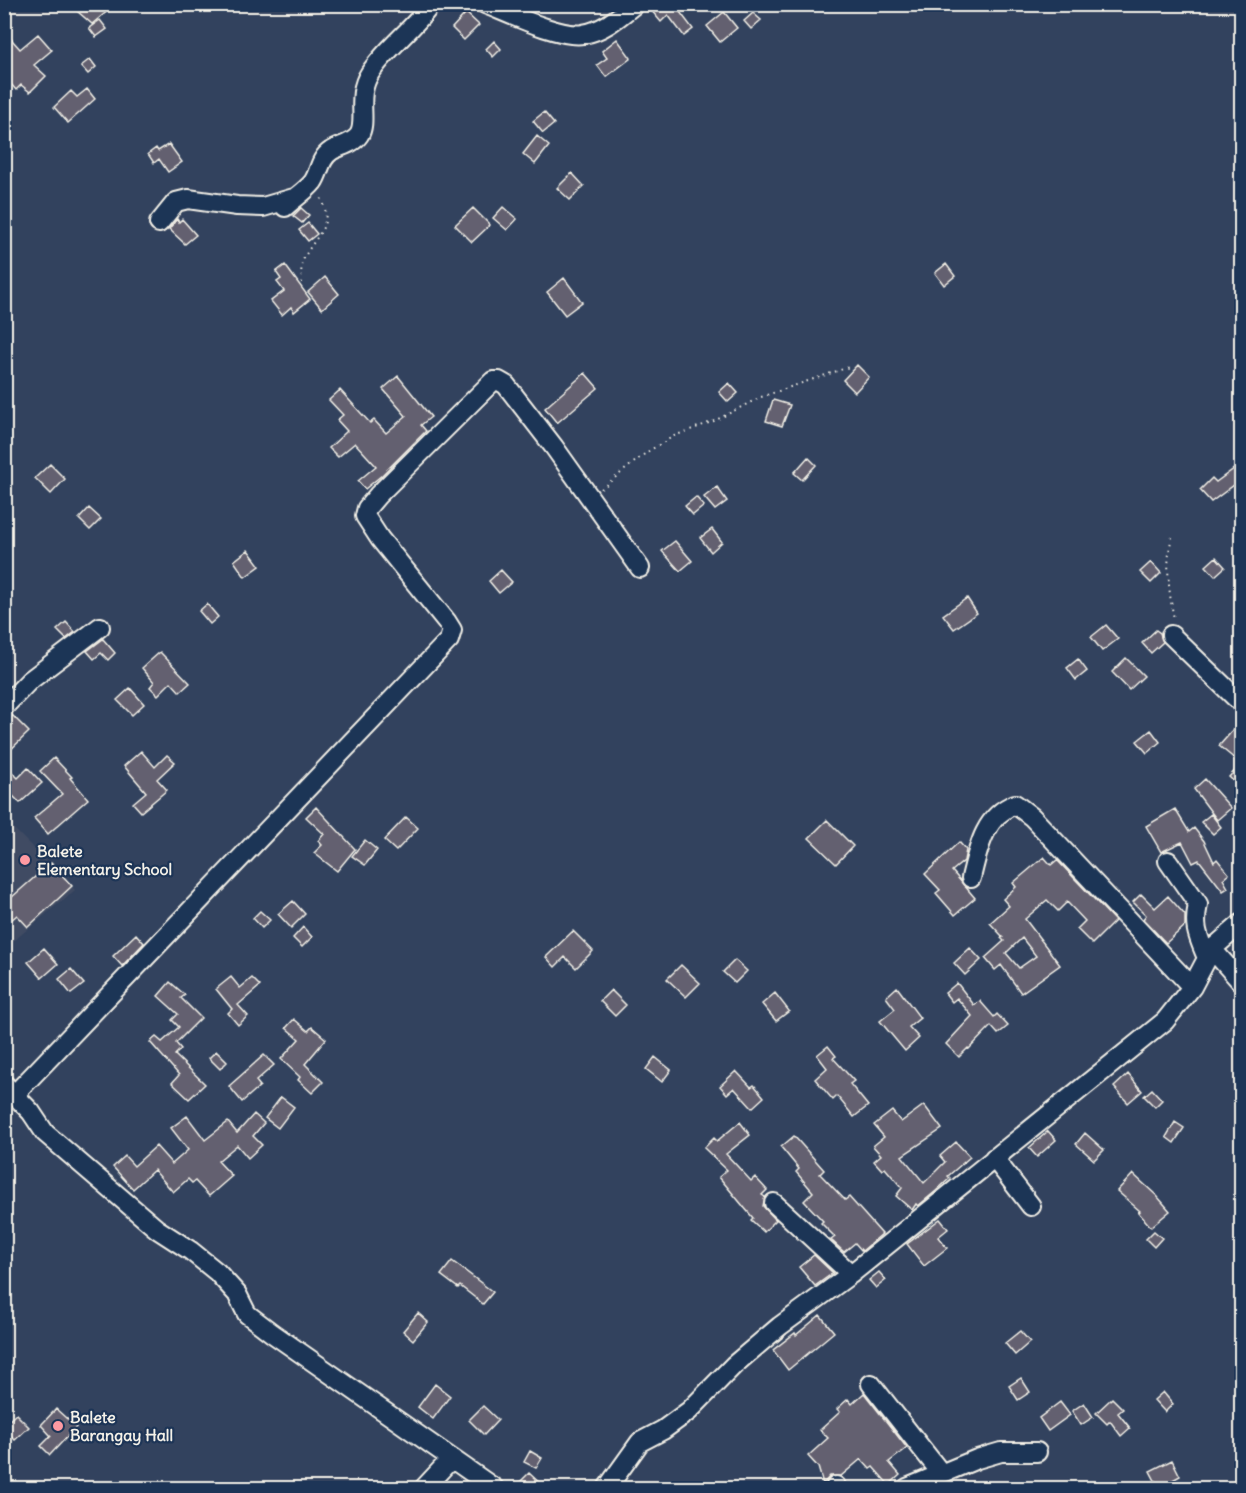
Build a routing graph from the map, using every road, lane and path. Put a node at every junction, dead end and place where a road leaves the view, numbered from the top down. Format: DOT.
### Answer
graph roads {
  1 [pos="431,4"];
  2 [pos="485,4"];
  3 [pos="635,4"];
  4 [pos="312,183"];
  5 [pos="159,223"];
  6 [pos="302,283"];
  7 [pos="849,367"];
  8 [pos="589,498"];
  9 [pos="1172,537"];
  10 [pos="640,568"];
  11 [pos="100,627"];
  12 [pos="1174,639"];
  13 [pos="1242,704"];
  14 [pos="4,707"];
  15 [pos="1168,861"];
  16 [pos="971,878"];
  17 [pos="1242,922"];
  18 [pos="1209,954"];
  19 [pos="1242,983"];
  20 [pos="1192,987"];
  21 [pos="10,1089"];
  22 [pos="994,1158"];
  23 [pos="774,1203"];
  24 [pos="1032,1206"];
  25 [pos="851,1274"];
  26 [pos="871,1384"];
  27 [pos="1037,1452"];
  28 [pos="452,1459"];
  29 [pos="941,1473"];
  30 [pos="424,1488"];
  31 [pos="494,1488"];
  32 [pos="607,1488"];
  33 [pos="907,1488"];
  1 -- 4 [label="street"];
  2 -- 3 [label="street"];
  4 -- 5 [label="street"];
  4 -- 6 [label="path"];
  7 -- 8 [label="path"];
  8 -- 10 [label="street"];
  8 -- 21 [label="street"];
  9 -- 12 [label="path"];
  11 -- 14 [label="street"];
  12 -- 13 [label="street"];
  15 -- 18 [label="street"];
  16 -- 20 [label="street"];
  17 -- 18 [label="street"];
  18 -- 19 [label="street"];
  18 -- 20 [label="street"];
  20 -- 22 [label="street"];
  21 -- 28 [label="street"];
  22 -- 24 [label="street"];
  22 -- 25 [label="street"];
  23 -- 25 [label="street"];
  25 -- 32 [label="street"];
  26 -- 29 [label="street"];
  27 -- 29 [label="street"];
  28 -- 30 [label="street"];
  28 -- 31 [label="street"];
  29 -- 33 [label="street"];
}
